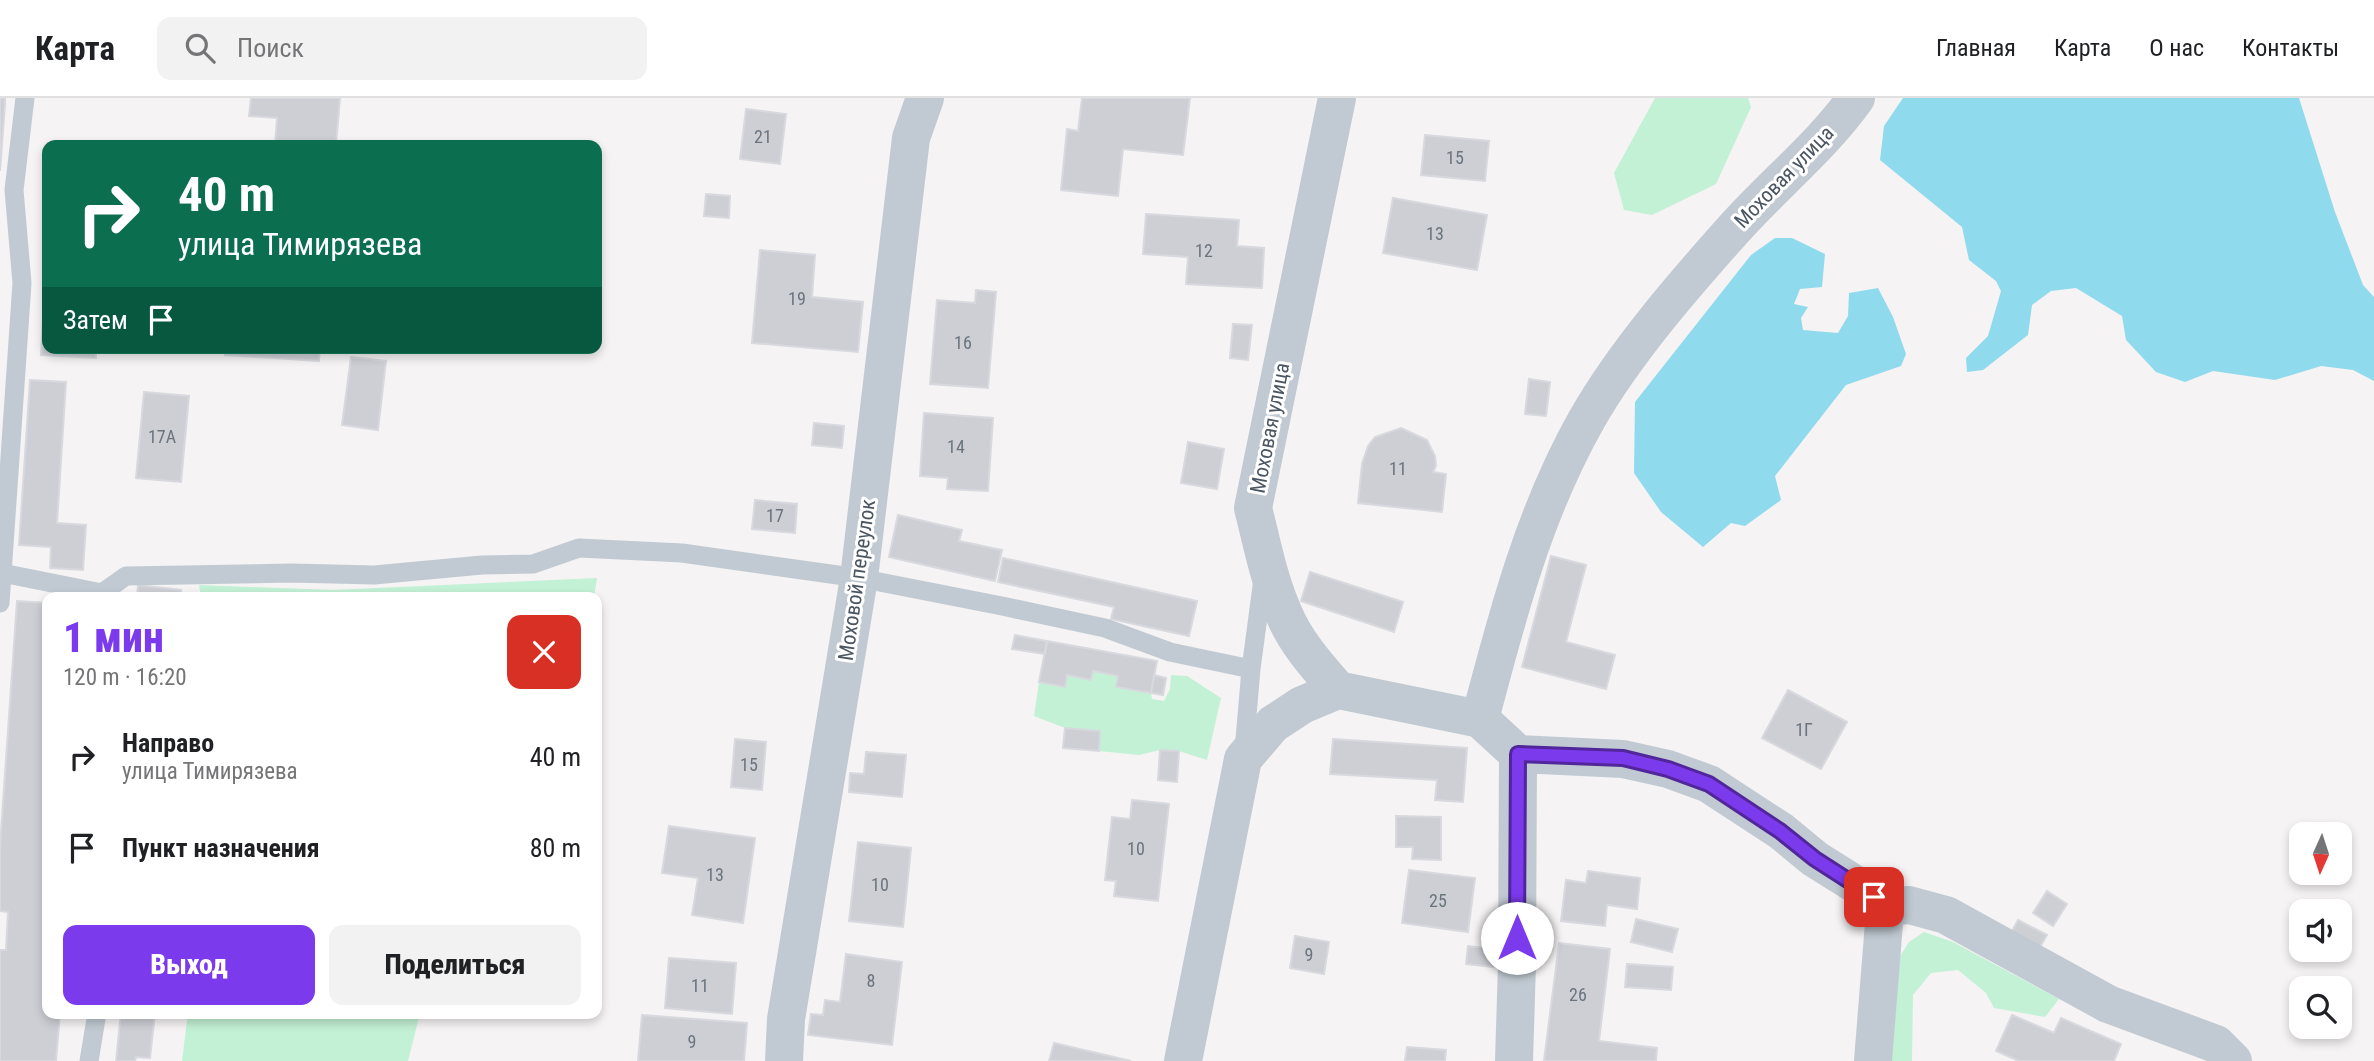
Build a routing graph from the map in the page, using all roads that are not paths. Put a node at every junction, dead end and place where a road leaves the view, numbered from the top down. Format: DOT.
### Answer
graph roads {
  1 [pos="25,98"];
  2 [pos="925,98"];
  3 [pos="1337,98"];
  4 [pos="1856,98"];
  5 [pos="10,144"];
  6 [pos="1267,562"];
  7 [pos="2,573"];
  8 [pos="859,578"];
  9 [pos="89,592"];
  10 [pos="107,592"];
  11 [pos="0,603"];
  12 [pos="1251,669"];
  13 [pos="1338,690"];
  14 [pos="1480,719"];
  15 [pos="1518,754"];
  16 [pos="1243,759"];
  17 [pos="1883,907"];
  18 [pos="96,1019"];
  19 [pos="89,1061"];
  20 [pos="784,1061"];
  21 [pos="1183,1061"];
  22 [pos="1514,1061"];
  23 [pos="1873,1061"];
  24 [pos="2234,1061"];
  1 -- 5 [label="lane"];
  2 -- 8 [label="street, Моховой переулок"];
  3 -- 6 [label="street, Моховая улица"];
  4 -- 14 [label="street, Моховая улица"];
  5 -- 7 [label="lane"];
  6 -- 12 [label="lane"];
  6 -- 13 [label="street, Моховая улица"];
  7 -- 9 [label="lane"];
  7 -- 11 [label="lane"];
  8 -- 10 [label="lane"];
  8 -- 12 [label="lane"];
  8 -- 20 [label="street, Моховой переулок"];
  12 -- 16 [label="lane"];
  13 -- 14 [label="street"];
  13 -- 16 [label="street"];
  14 -- 15 [label="street"];
  15 -- 17 [label="street"];
  15 -- 22 [label="street"];
  16 -- 21 [label="street"];
  17 -- 23 [label="street"];
  17 -- 24 [label="street"];
  18 -- 19 [label="lane"];
}
